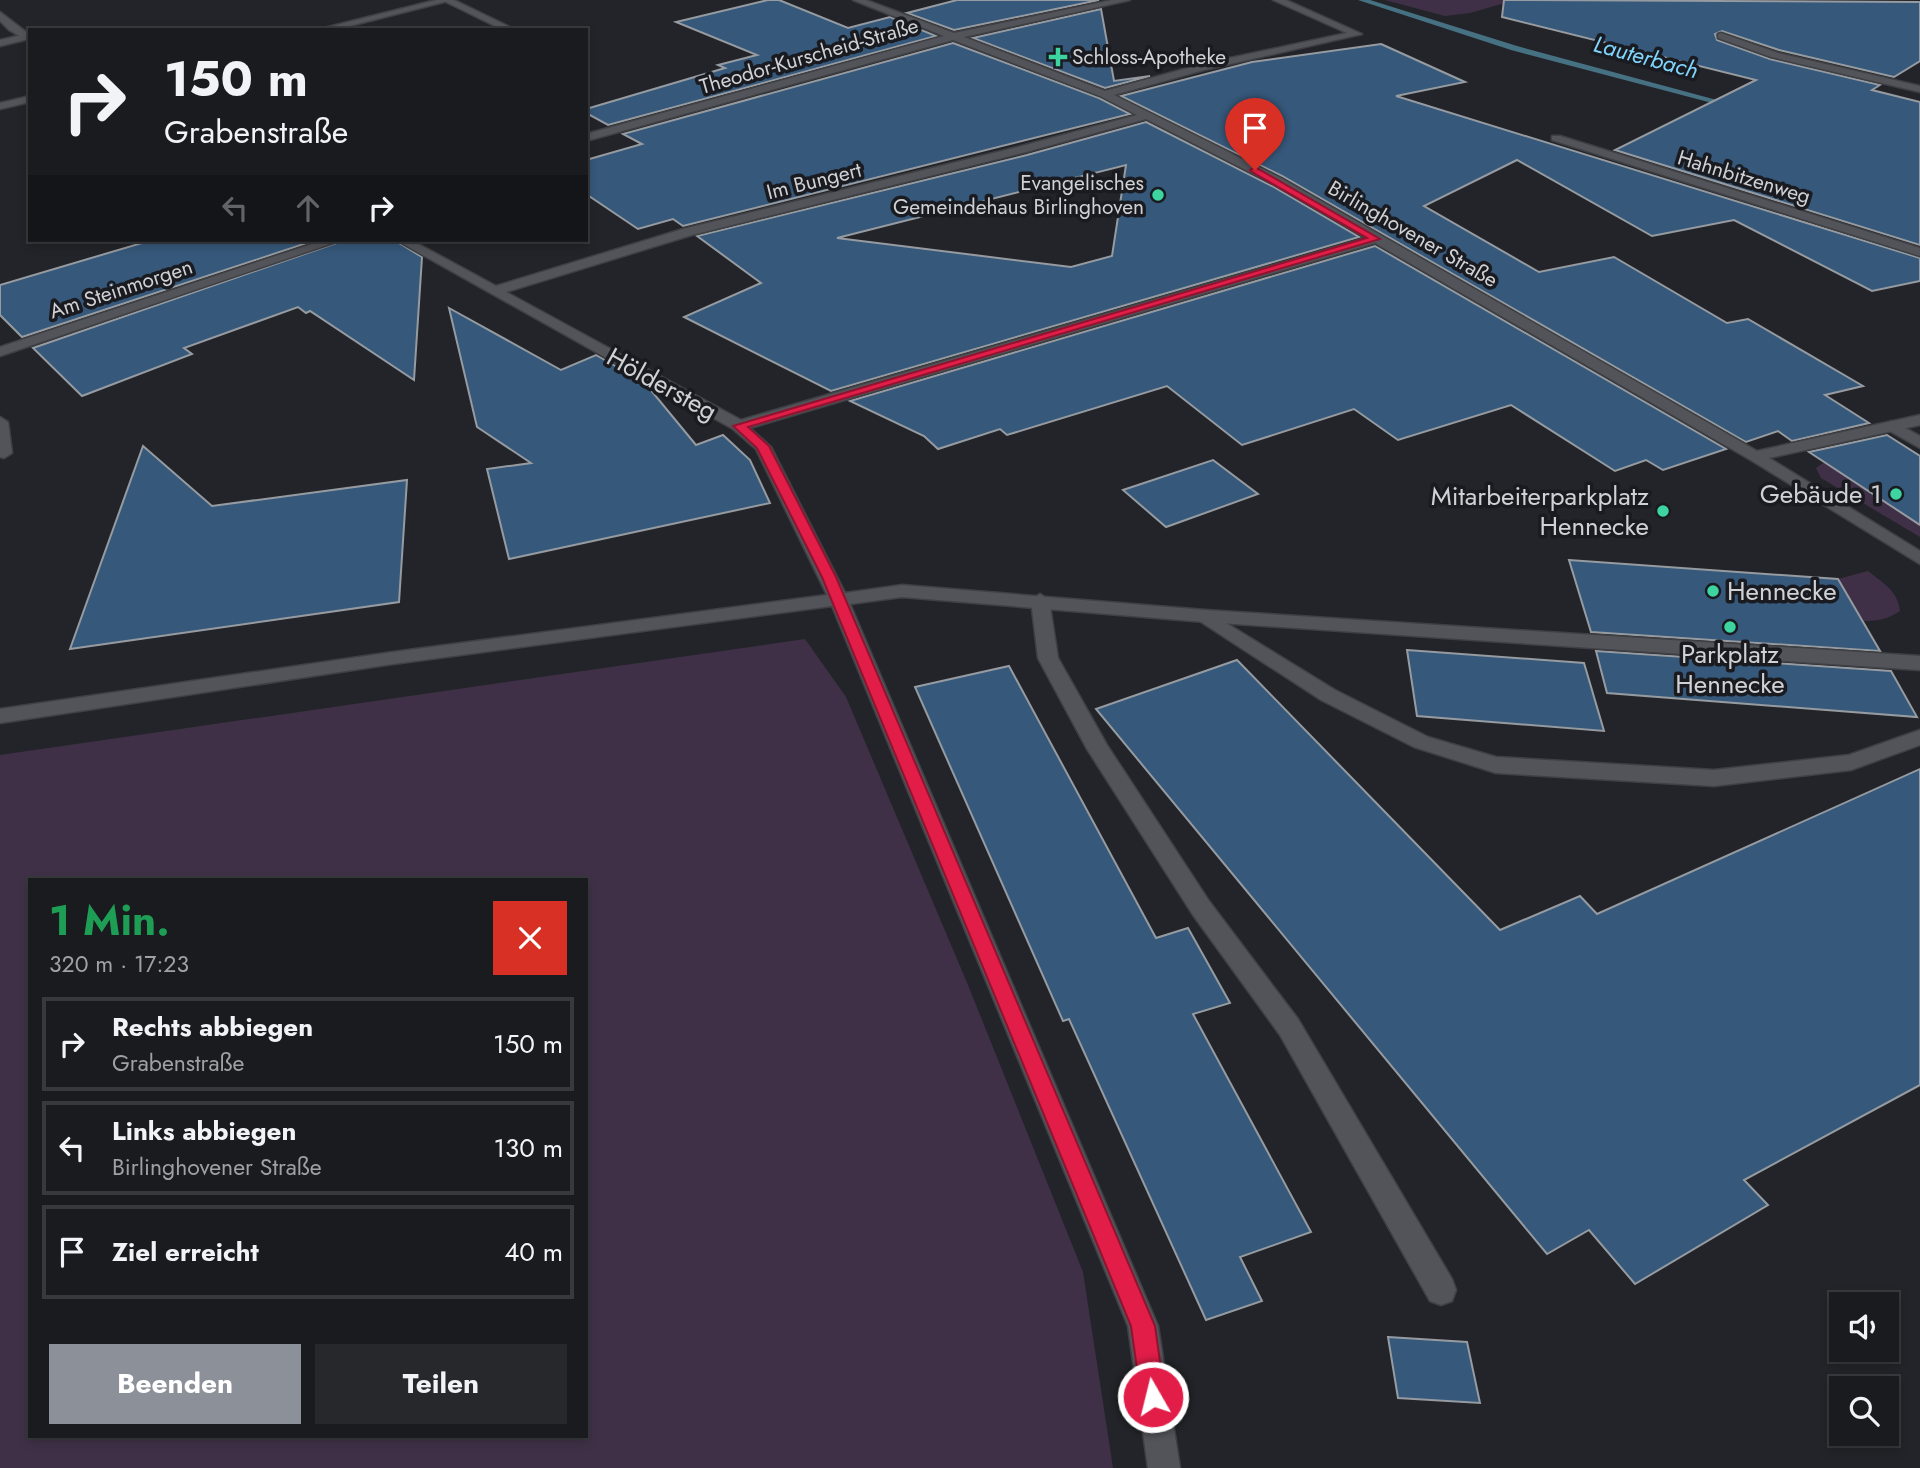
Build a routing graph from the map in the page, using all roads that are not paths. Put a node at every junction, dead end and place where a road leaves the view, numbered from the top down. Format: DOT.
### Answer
graph roads {
  1 [pos="447,0"];
  2 [pos="858,0"];
  3 [pos="1125,0"];
  4 [pos="1279,0"];
  5 [pos="0,15"];
  6 [pos="329,28"];
  7 [pos="507,28"];
  8 [pos="955,36"];
  9 [pos="1721,36"];
  10 [pos="28,38"];
  11 [pos="0,43"];
  12 [pos="1920,89"];
  13 [pos="1104,93"];
  14 [pos="28,99"];
  15 [pos="0,106"];
  16 [pos="1145,116"];
  17 [pos="588,137"];
  18 [pos="1556,138"];
  19 [pos="1375,239"];
  20 [pos="330,242"];
  21 [pos="406,242"];
  22 [pos="1920,252"];
  23 [pos="495,291"];
  24 [pos="0,352"];
  25 [pos="1920,420"];
  26 [pos="0,422"];
  27 [pos="739,426"];
  28 [pos="1892,426"];
  29 [pos="1920,443"];
  30 [pos="4,453"];
  31 [pos="1755,456"];
  32 [pos="1920,559"];
  33 [pos="838,599"];
  34 [pos="1040,600"];
  35 [pos="1205,616"];
  36 [pos="1920,663"];
  37 [pos="0,716"];
  38 [pos="1920,737"];
  39 [pos="1441,1290"];
  40 [pos="1164,1468"];
  1 -- 6 [label="street"];
  1 -- 7 [label="street"];
  2 -- 8 [label="street, Birlinghovener Straße"];
  3 -- 8 [label="street, Theodor-Kurscheid-Straße"];
  4 -- 13 [label="street"];
  5 -- 10 [label="street"];
  8 -- 13 [label="street, Birlinghovener Straße"];
  8 -- 17 [label="street, Theodor-Kurscheid-Straße"];
  9 -- 12 [label="street"];
  10 -- 11 [label="street"];
  13 -- 16 [label="street, Birlinghovener Straße"];
  14 -- 15 [label="street"];
  16 -- 19 [label="street, Birlinghovener Straße"];
  16 -- 23 [label="street, Im Bungert"];
  18 -- 22 [label="street, Hahnbitzenweg"];
  19 -- 27 [label="street"];
  19 -- 31 [label="street, Birlinghovener Straße"];
  20 -- 24 [label="street, Am Steinmorgen"];
  21 -- 23 [label="street, Höldersteg"];
  23 -- 27 [label="street, Höldersteg"];
  25 -- 28 [label="street"];
  26 -- 30 [label="street"];
  27 -- 33 [label="street, Höldersteg"];
  28 -- 29 [label="street"];
  28 -- 31 [label="street"];
  31 -- 32 [label="street, Birlinghovener Straße"];
  33 -- 34 [label="street"];
  33 -- 37 [label="street"];
  33 -- 40 [label="street, Höldersteg"];
  34 -- 35 [label="street"];
  34 -- 39 [label="street"];
  35 -- 36 [label="street"];
  35 -- 38 [label="street"];
}
